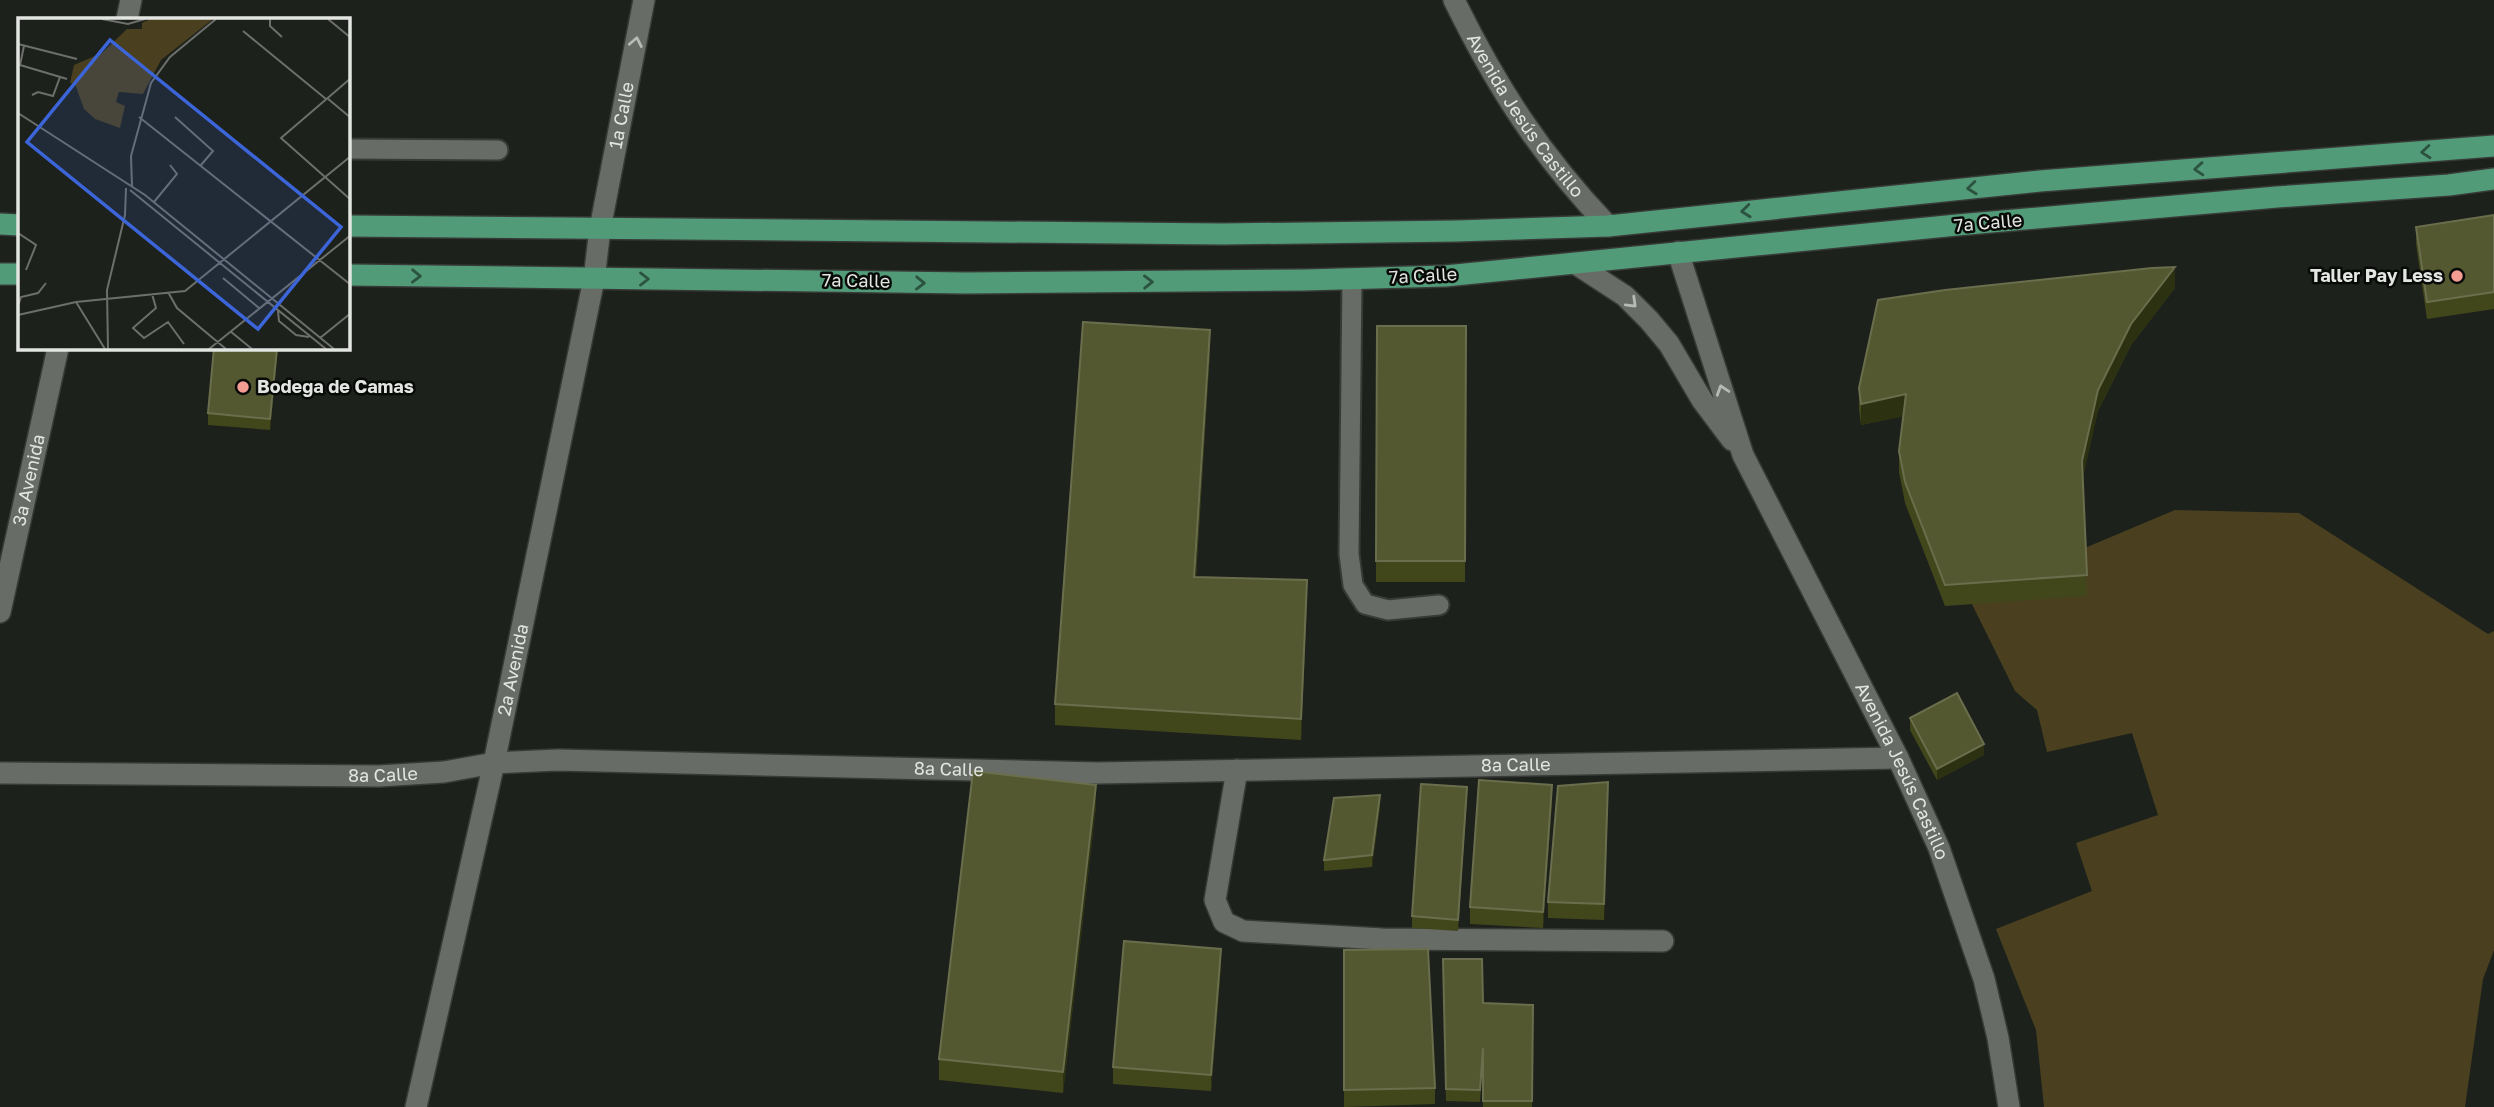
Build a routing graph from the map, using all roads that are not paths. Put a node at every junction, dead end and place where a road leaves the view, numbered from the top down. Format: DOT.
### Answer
graph roads {
  1 [pos="131,0"];
  2 [pos="644,0"];
  3 [pos="1454,0"];
  4 [pos="127,18"];
  5 [pos="2494,146"];
  6 [pos="350,149"];
  7 [pos="498,150"];
  8 [pos="2494,179"];
  9 [pos="0,224"];
  10 [pos="18,225"];
  11 [pos="350,226"];
  12 [pos="1608,226"];
  13 [pos="600,229"];
  14 [pos="1678,252"];
  15 [pos="1576,264"];
  16 [pos="0,274"];
  17 [pos="18,274"];
  18 [pos="350,275"];
  19 [pos="594,279"];
  20 [pos="1352,279"];
  21 [pos="58,350"];
  22 [pos="1743,455"];
  23 [pos="1439,605"];
  24 [pos="0,612"];
  25 [pos="1898,758"];
  26 [pos="494,763"];
  27 [pos="1237,770"];
  28 [pos="0,773"];
  29 [pos="1664,941"];
  30 [pos="416,1107"];
  31 [pos="2009,1107"];
  1 -- 4 [label="street"];
  13 -- 2 [label="street, 1a Calle, one-way"];
  3 -- 12 [label="street, Avenida Jesús Castillo"];
  5 -- 12 [label="main road, 7a Calle, one-way"];
  6 -- 7 [label="lane"];
  8 -- 14 [label="main road, 7a Calle"];
  9 -- 10 [label="main road"];
  11 -- 13 [label="main road, 7a Calle"];
  12 -- 13 [label="main road, 7a Calle"];
  13 -- 19 [label="street, 2a Avenida"];
  14 -- 15 [label="main road, 7a Calle"];
  22 -- 14 [label="street, Avenida Jesús Castillo, one-way"];
  15 -- 20 [label="main road, 7a Calle"];
  15 -- 22 [label="street, Avenida Jesús Castillo, one-way"];
  16 -- 17 [label="main road"];
  18 -- 19 [label="main road, 7a Calle, one-way"];
  19 -- 20 [label="main road, 7a Calle, one-way"];
  19 -- 26 [label="street, 2a Avenida"];
  20 -- 23 [label="lane"];
  21 -- 24 [label="street, 3a Avenida"];
  22 -- 25 [label="street, Avenida Jesús Castillo"];
  25 -- 27 [label="street, 8a Calle"];
  25 -- 31 [label="street, Avenida Jesús Castillo"];
  26 -- 27 [label="street, 8a Calle"];
  26 -- 28 [label="street, 8a Calle"];
  26 -- 30 [label="street, 2a Avenida"];
  27 -- 29 [label="street"];
}
